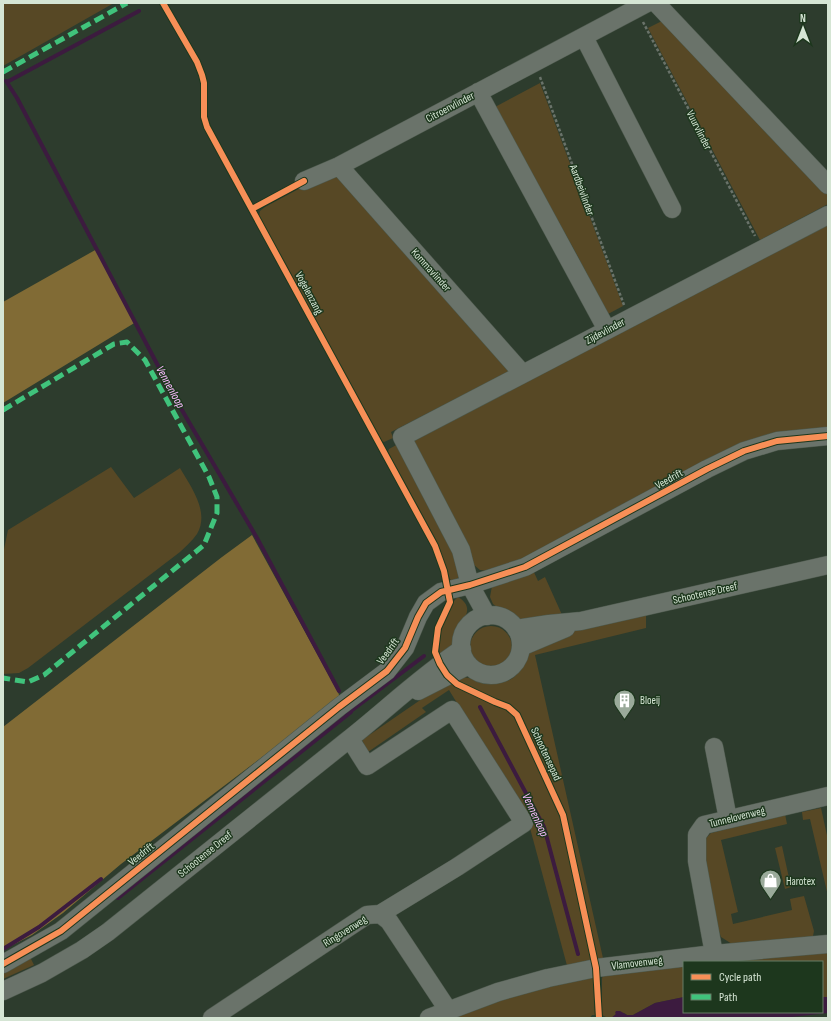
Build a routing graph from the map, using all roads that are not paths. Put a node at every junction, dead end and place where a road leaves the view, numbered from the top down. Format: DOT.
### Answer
graph roads {
  1 [pos="656,3"];
  2 [pos="642,6"];
  3 [pos="584,38"];
  4 [pos="478,92"];
  5 [pos="339,166"];
  6 [pos="304,181"];
  7 [pos="828,185"];
  8 [pos="672,209"];
  9 [pos="828,215"];
  10 [pos="607,330"];
  11 [pos="523,374"];
  12 [pos="828,436"];
  13 [pos="828,565"];
  14 [pos="470,585"];
  15 [pos="480,619"];
  16 [pos="581,621"];
  17 [pos="516,629"];
  18 [pos="521,647"];
  19 [pos="465,657"];
  20 [pos="350,739"];
  21 [pos="714,747"];
  22 [pos="828,796"];
  23 [pos="728,819"];
  24 [pos="380,914"];
  25 [pos="828,944"];
  26 [pos="714,954"];
  27 [pos="3,964"];
  28 [pos="3,990"];
  29 [pos="448,1010"];
  30 [pos="212,1018"];
  31 [pos="429,1018"];
  1 -- 7 [label="street"];
  2 -- 3 [label="street, Citroenvlinder"];
  3 -- 4 [label="street, Citroenvlinder"];
  3 -- 8 [label="street"];
  4 -- 5 [label="street, Citroenvlinder"];
  4 -- 10 [label="street"];
  5 -- 6 [label="street, Citroenvlinder"];
  5 -- 11 [label="street, Kommavlinder"];
  9 -- 10 [label="street, Zijdevlinder"];
  10 -- 11 [label="street, Zijdevlinder"];
  11 -- 14 [label="street, Zijdevlinder"];
  12 -- 14 [label="street, Veedrift"];
  13 -- 16 [label="street, Schootense Dreef"];
  14 -- 15 [label="street"];
  14 -- 27 [label="street, Veedrift"];
  15 -- 17 [label="street"];
  15 -- 19 [label="street"];
  16 -- 17 [label="street, Schootense Dreef"];
  16 -- 18 [label="street, Schootense Dreef"];
  17 -- 18 [label="street"];
  18 -- 19 [label="street"];
  19 -- 20 [label="street, Schootense Dreef"];
  20 -- 24 [label="street"];
  20 -- 28 [label="street, Schootense Dreef"];
  21 -- 23 [label="street"];
  22 -- 23 [label="street, Tunnelovenweg"];
  23 -- 26 [label="street, Tunnelovenweg"];
  24 -- 29 [label="street, Ringovenweg"];
  24 -- 30 [label="street, Ringovenweg"];
  25 -- 26 [label="street, Vlamovenweg"];
  26 -- 29 [label="street, Vlamovenweg"];
  29 -- 31 [label="street, Vlamovenweg"];
}
